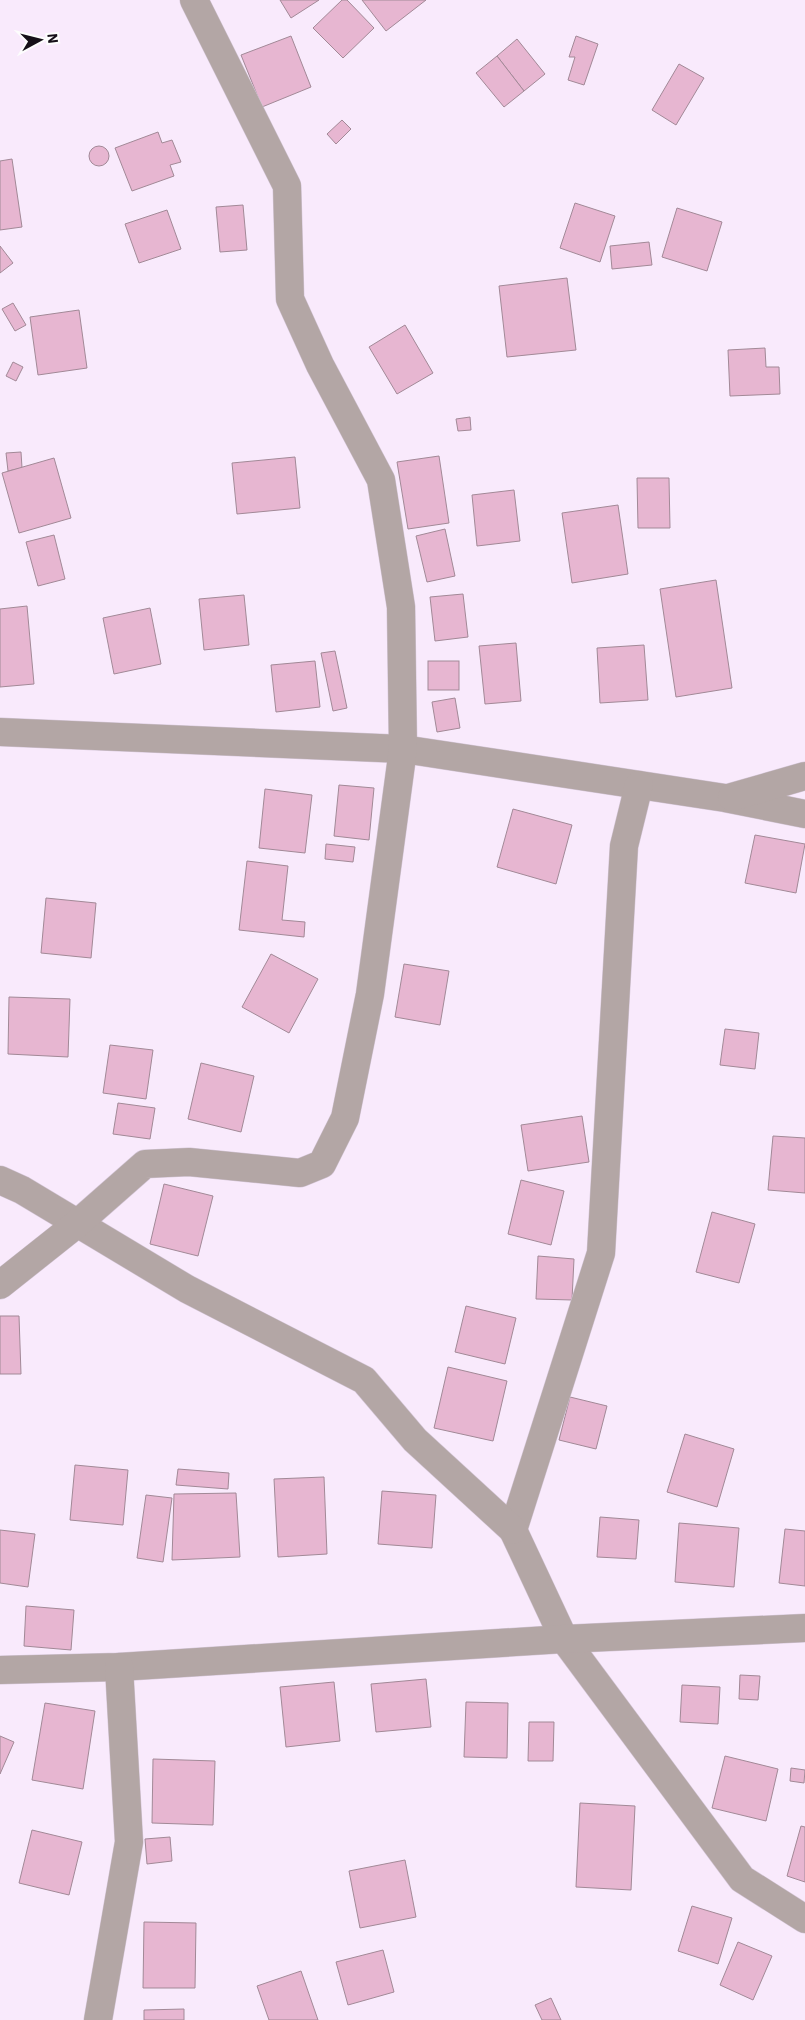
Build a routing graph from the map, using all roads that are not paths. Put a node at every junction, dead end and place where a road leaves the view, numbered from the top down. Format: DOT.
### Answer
graph roads {
  1 [pos="194,0"];
  2 [pos="0,732"];
  3 [pos="403,749"];
  4 [pos="805,776"];
  5 [pos="639,785"];
  6 [pos="725,798"];
  7 [pos="805,814"];
  8 [pos="0,1180"];
  9 [pos="78,1222"];
  10 [pos="0,1285"];
  11 [pos="513,1530"];
  12 [pos="805,1628"];
  13 [pos="564,1639"];
  14 [pos="119,1667"];
  15 [pos="0,1670"];
  16 [pos="805,1920"];
  17 [pos="98,2020"];
  1 -- 3 [label="street"];
  2 -- 3 [label="street"];
  3 -- 5 [label="street"];
  3 -- 9 [label="street"];
  4 -- 6 [label="street"];
  5 -- 6 [label="street"];
  5 -- 11 [label="street"];
  6 -- 7 [label="street"];
  8 -- 9 [label="street"];
  9 -- 10 [label="street"];
  9 -- 11 [label="street"];
  11 -- 13 [label="street"];
  12 -- 13 [label="street"];
  13 -- 14 [label="street"];
  13 -- 16 [label="street"];
  14 -- 15 [label="street"];
  14 -- 17 [label="street"];
}
